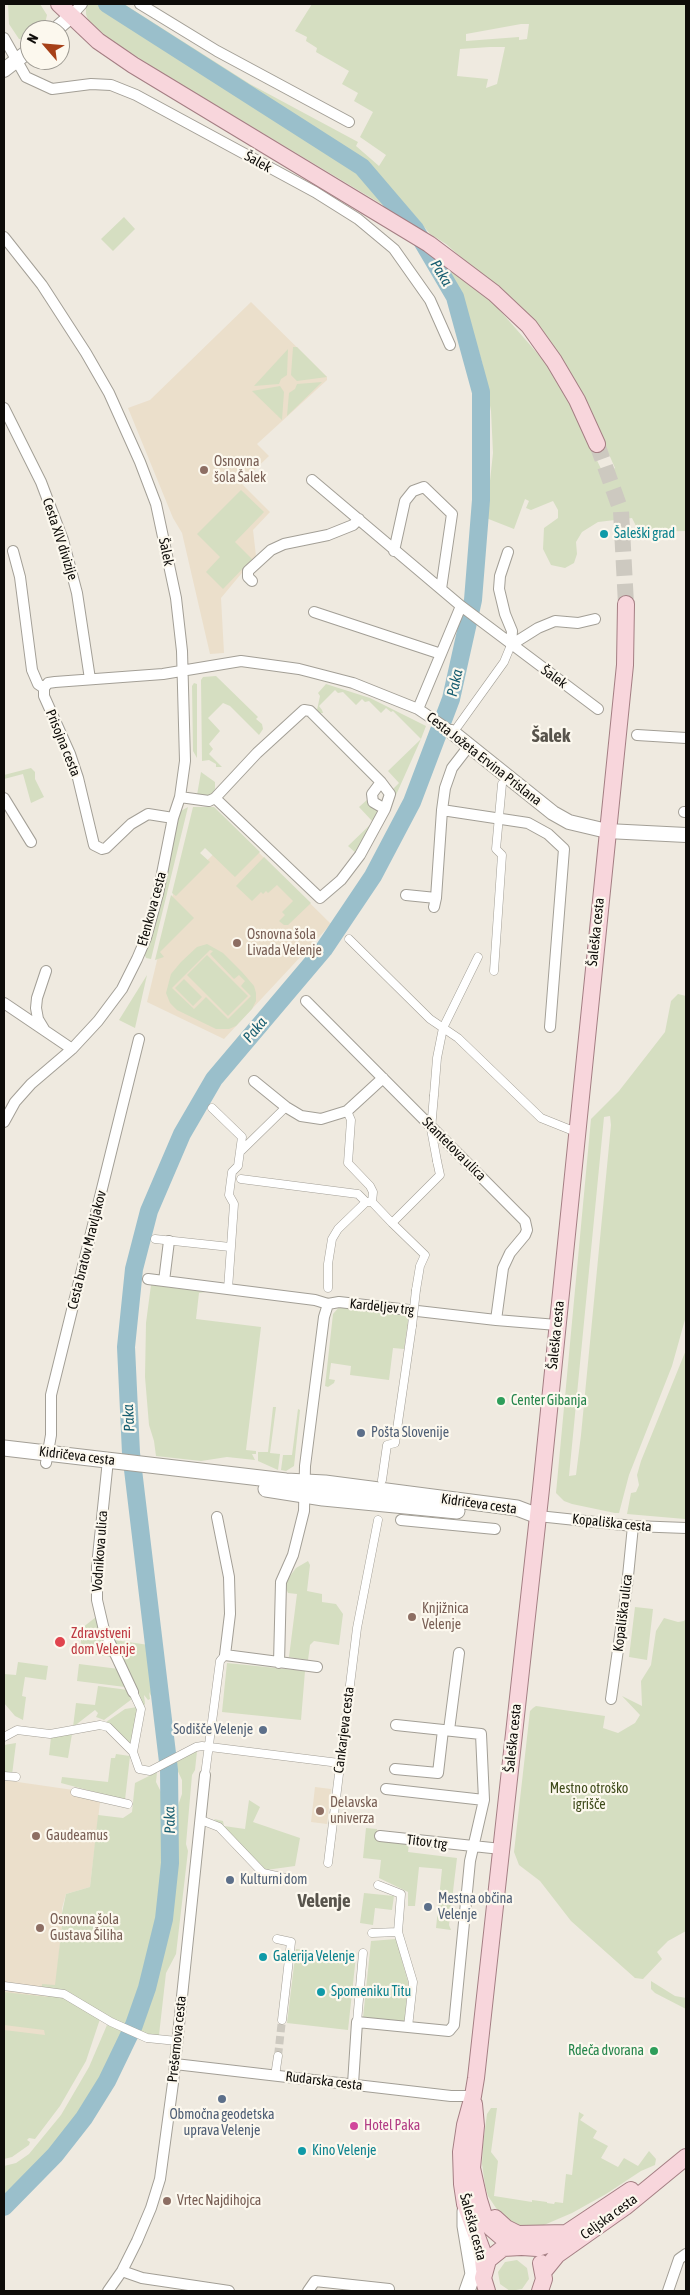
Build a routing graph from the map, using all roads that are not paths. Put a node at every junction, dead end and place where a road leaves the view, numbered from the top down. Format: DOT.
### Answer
graph roads {
  1 [pos="59,4"];
  2 [pos="82,4"];
  3 [pos="140,4"];
  4 [pos="70,16"];
  5 [pos="66,20"];
  6 [pos="4,38"];
  7 [pos="20,58"];
  8 [pos="16,61"];
  9 [pos="4,70"];
  10 [pos="349,122"];
  11 [pos="4,237"];
  12 [pos="450,345"];
  13 [pos="4,408"];
  14 [pos="597,444"];
  15 [pos="312,480"];
  16 [pos="359,519"];
  17 [pos="14,551"];
  18 [pos="394,551"];
  19 [pos="508,552"];
  20 [pos="252,581"];
  21 [pos="441,589"];
  22 [pos="626,604"];
  23 [pos="314,612"];
  24 [pos="467,612"];
  25 [pos="595,619"];
  26 [pos="511,645"];
  27 [pos="441,654"];
  28 [pos="184,670"];
  29 [pos="90,679"];
  30 [pos="44,688"];
  31 [pos="418,709"];
  32 [pos="598,709"];
  33 [pos="455,729"];
  34 [pos="636,735"];
  35 [pos="686,738"];
  36 [pos="469,746"];
  37 [pos="380,782"];
  38 [pos="502,784"];
  39 [pos="180,797"];
  40 [pos="4,798"];
  41 [pos="216,798"];
  42 [pos="382,808"];
  43 [pos="442,810"];
  44 [pos="173,818"];
  45 [pos="499,818"];
  46 [pos="607,831"];
  47 [pos="686,835"];
  48 [pos="31,842"];
  49 [pos="406,895"];
  50 [pos="349,939"];
  51 [pos="478,958"];
  52 [pos="46,971"];
  53 [pos="494,971"];
  54 [pos="306,1001"];
  55 [pos="4,1003"];
  56 [pos="550,1027"];
  57 [pos="444,1028"];
  58 [pos="46,1032"];
  59 [pos="139,1039"];
  60 [pos="72,1049"];
  61 [pos="383,1078"];
  62 [pos="254,1081"];
  63 [pos="212,1108"];
  64 [pos="286,1108"];
  65 [pos="347,1111"];
  66 [pos="4,1122"];
  67 [pos="576,1132"];
  68 [pos="240,1152"];
  69 [pos="241,1179"];
  70 [pos="369,1202"];
  71 [pos="392,1223"];
  72 [pos="156,1240"];
  73 [pos="169,1241"];
  74 [pos="230,1247"];
  75 [pos="148,1279"];
  76 [pos="164,1281"];
  77 [pos="328,1288"];
  78 [pos="228,1289"];
  79 [pos="328,1304"];
  80 [pos="496,1320"];
  81 [pos="557,1325"];
  82 [pos="4,1448"];
  83 [pos="4,1458"];
  84 [pos="47,1458"];
  85 [pos="107,1465"];
  86 [pos="382,1480"];
  87 [pos="305,1488"];
  88 [pos="538,1516"];
  89 [pos="217,1517"];
  90 [pos="378,1520"];
  91 [pos="401,1520"];
  92 [pos="633,1526"];
  93 [pos="686,1528"];
  94 [pos="495,1529"];
  95 [pos="459,1653"];
  96 [pos="225,1655"];
  97 [pos="279,1663"];
  98 [pos="317,1667"];
  99 [pos="133,1692"];
  100 [pos="611,1699"];
  101 [pos="396,1725"];
  102 [pos="446,1730"];
  103 [pos="4,1737"];
  104 [pos="209,1746"];
  105 [pos="133,1752"];
  106 [pos="339,1763"];
  107 [pos="395,1769"];
  108 [pos="205,1774"];
  109 [pos="4,1776"];
  110 [pos="16,1777"];
  111 [pos="386,1789"];
  112 [pos="75,1792"];
  113 [pos="484,1800"];
  114 [pos="128,1804"];
  115 [pos="202,1820"];
  116 [pos="380,1836"];
  117 [pos="474,1848"];
  118 [pos="501,1849"];
  119 [pos="328,1863"];
  120 [pos="290,1880"];
  121 [pos="378,1885"];
  122 [pos="398,1932"];
  123 [pos="372,1933"];
  124 [pos="277,1939"];
  125 [pos="363,1953"];
  126 [pos="4,1986"];
  127 [pos="282,2020"];
  128 [pos="357,2022"];
  129 [pos="408,2027"];
  130 [pos="177,2041"];
  131 [pos="278,2056"];
  132 [pos="175,2064"];
  133 [pos="275,2076"];
  134 [pos="353,2084"];
  135 [pos="473,2096"];
  136 [pos="681,2161"];
  137 [pos="472,2202"];
  138 [pos="567,2233"];
  139 [pos="517,2246"];
  140 [pos="686,2254"];
  141 [pos="484,2269"];
  142 [pos="122,2271"];
  143 [pos="543,2285"];
  144 [pos="389,2289"];
  145 [pos="484,2290"];
  146 [pos="108,2291"];
  147 [pos="214,2291"];
  148 [pos="228,2291"];
  149 [pos="308,2291"];
  150 [pos="467,2291"];
  151 [pos="668,2291"];
  1 -- 4 [label="main road"];
  2 -- 4 [label="street"];
  3 -- 10 [label="street"];
  4 -- 5 [label="street"];
  4 -- 14 [label="main road"];
  6 -- 8 [label="street, Šalek"];
  7 -- 8 [label="street"];
  8 -- 9 [label="street"];
  8 -- 12 [label="street, Šalek"];
  11 -- 28 [label="street, Šalek"];
  13 -- 29 [label="street, Cesta XIV divizije"];
  15 -- 16 [label="street, Šalek"];
  16 -- 18 [label="street, Šalek"];
  16 -- 20 [label="street"];
  17 -- 30 [label="street, Prisojna cesta"];
  18 -- 21 [label="street, Šalek"];
  18 -- 21 [label="street"];
  19 -- 26 [label="street"];
  21 -- 24 [label="street, Šalek"];
  22 -- 46 [label="main road, Šaleška cesta"];
  23 -- 27 [label="street"];
  24 -- 26 [label="street, Šalek"];
  24 -- 27 [label="street"];
  25 -- 26 [label="street"];
  26 -- 32 [label="street, Šalek"];
  26 -- 33 [label="street"];
  27 -- 31 [label="street"];
  28 -- 29 [label="street"];
  28 -- 31 [label="street, Cesta Jožeta Ervina Prislana"];
  28 -- 39 [label="street, Efenkova cesta"];
  29 -- 30 [label="street"];
  30 -- 44 [label="street, Prisojna cesta"];
  31 -- 33 [label="street, Cesta Jožeta Ervina Prislana"];
  33 -- 36 [label="street, Cesta Jožeta Ervina Prislana"];
  34 -- 35 [label="street"];
  36 -- 43 [label="street"];
  36 -- 46 [label="street, Cesta Jožeta Ervina Prislana"];
  37 -- 41 [label="street"];
  37 -- 42 [label="street"];
  37 -- 42 [label="street"];
  38 -- 45 [label="street"];
  39 -- 41 [label="street"];
  39 -- 44 [label="street, Efenkova cesta"];
  40 -- 48 [label="street"];
  41 -- 42 [label="street"];
  43 -- 45 [label="street"];
  43 -- 49 [label="street"];
  44 -- 60 [label="street, Efenkova cesta"];
  45 -- 53 [label="street"];
  45 -- 56 [label="street"];
  46 -- 47 [label="street, Cesta Jožeta Ervina Prislana"];
  46 -- 67 [label="main road, Šaleška cesta"];
  50 -- 57 [label="street"];
  51 -- 57 [label="street"];
  52 -- 58 [label="street"];
  54 -- 61 [label="street, Stantetova ulica"];
  55 -- 58 [label="street"];
  57 -- 67 [label="street"];
  57 -- 71 [label="street, bridge"];
  58 -- 60 [label="street"];
  59 -- 84 [label="street, Cesta bratov Mravljakov"];
  60 -- 66 [label="street, Efenkova cesta"];
  61 -- 65 [label="street"];
  61 -- 80 [label="street, Stantetova ulica"];
  62 -- 64 [label="street"];
  63 -- 68 [label="street"];
  64 -- 65 [label="street"];
  64 -- 68 [label="street"];
  65 -- 70 [label="street"];
  67 -- 81 [label="main road, Šaleška cesta"];
  68 -- 74 [label="street"];
  69 -- 70 [label="street, Kardeljev trg"];
  70 -- 71 [label="street, Kardeljev trg"];
  70 -- 77 [label="street"];
  71 -- 86 [label="street, Kardeljev trg, bridge"];
  72 -- 73 [label="street"];
  73 -- 74 [label="street"];
  73 -- 76 [label="street"];
  74 -- 78 [label="street"];
  75 -- 76 [label="street, Kardeljev trg"];
  76 -- 78 [label="street, Kardeljev trg"];
  78 -- 79 [label="street, Kardeljev trg"];
  79 -- 80 [label="street, Kardeljev trg"];
  79 -- 87 [label="street"];
  80 -- 81 [label="street, Kardeljev trg"];
  81 -- 88 [label="main road, Šaleška cesta"];
  82 -- 84 [label="main road, Kidričeva cesta"];
  83 -- 84 [label="main road, Kidričeva cesta"];
  84 -- 85 [label="main road, Kidričeva cesta"];
  85 -- 87 [label="main road, Kidričeva cesta"];
  85 -- 99 [label="street, Vodnikova ulica"];
  87 -- 88 [label="main road, Kidričeva cesta"];
  87 -- 97 [label="street"];
  88 -- 92 [label="street, Kopališka cesta"];
  88 -- 118 [label="main road, Šaleška cesta"];
  89 -- 96 [label="street"];
  90 -- 106 [label="street, Cankarjeva cesta"];
  91 -- 94 [label="street"];
  92 -- 93 [label="street, Kopališka cesta"];
  92 -- 100 [label="street, Kopališka ulica"];
  95 -- 102 [label="street"];
  96 -- 97 [label="street"];
  96 -- 104 [label="street"];
  97 -- 98 [label="street"];
  99 -- 105 [label="street, Vodnikova ulica"];
  101 -- 102 [label="street, Šaleška cesta"];
  102 -- 107 [label="street"];
  102 -- 113 [label="street, Šaleška cesta"];
  103 -- 105 [label="street"];
  104 -- 105 [label="street"];
  104 -- 106 [label="street"];
  104 -- 108 [label="street"];
  106 -- 119 [label="street, Cankarjeva cesta"];
  108 -- 115 [label="street, Prešernova cesta"];
  109 -- 110 [label="street"];
  111 -- 113 [label="street"];
  112 -- 114 [label="street"];
  113 -- 117 [label="street, Šaleška cesta"];
  115 -- 120 [label="street"];
  115 -- 130 [label="street, Prešernova cesta"];
  116 -- 117 [label="street, Titov trg"];
  117 -- 118 [label="street, Titov trg"];
  117 -- 129 [label="street, Šaleška cesta"];
  118 -- 135 [label="main road, Šaleška cesta"];
  121 -- 122 [label="street"];
  122 -- 123 [label="street"];
  122 -- 129 [label="street"];
  124 -- 127 [label="street"];
  125 -- 128 [label="street"];
  126 -- 130 [label="street"];
  128 -- 129 [label="street, Šaleška cesta"];
  128 -- 134 [label="street"];
  130 -- 132 [label="street, Prešernova cesta"];
  131 -- 133 [label="street"];
  132 -- 133 [label="street, Rudarska cesta"];
  132 -- 142 [label="street, Prešernova cesta"];
  133 -- 134 [label="street, Rudarska cesta"];
  134 -- 135 [label="street, Rudarska cesta"];
  135 -- 137 [label="main road, Šaleška cesta"];
  136 -- 138 [label="main road, Celjska cesta"];
  136 -- 143 [label="main road, Celjska cesta"];
  137 -- 138 [label="main road, Celjska cesta"];
  137 -- 139 [label="main road, Šaleška cesta"];
  137 -- 141 [label="main road, Šaleška cesta"];
  137 -- 150 [label="main road"];
  138 -- 139 [label="main road, Celjska cesta"];
  139 -- 141 [label="main road"];
  139 -- 143 [label="main road, Šaleška cesta"];
  140 -- 151 [label="street"];
  141 -- 145 [label="main road, Šaleška cesta"];
  142 -- 146 [label="street, Prešernova cesta"];
  142 -- 147 [label="street"];
  144 -- 149 [label="street"];
  147 -- 148 [label="street"];
}
